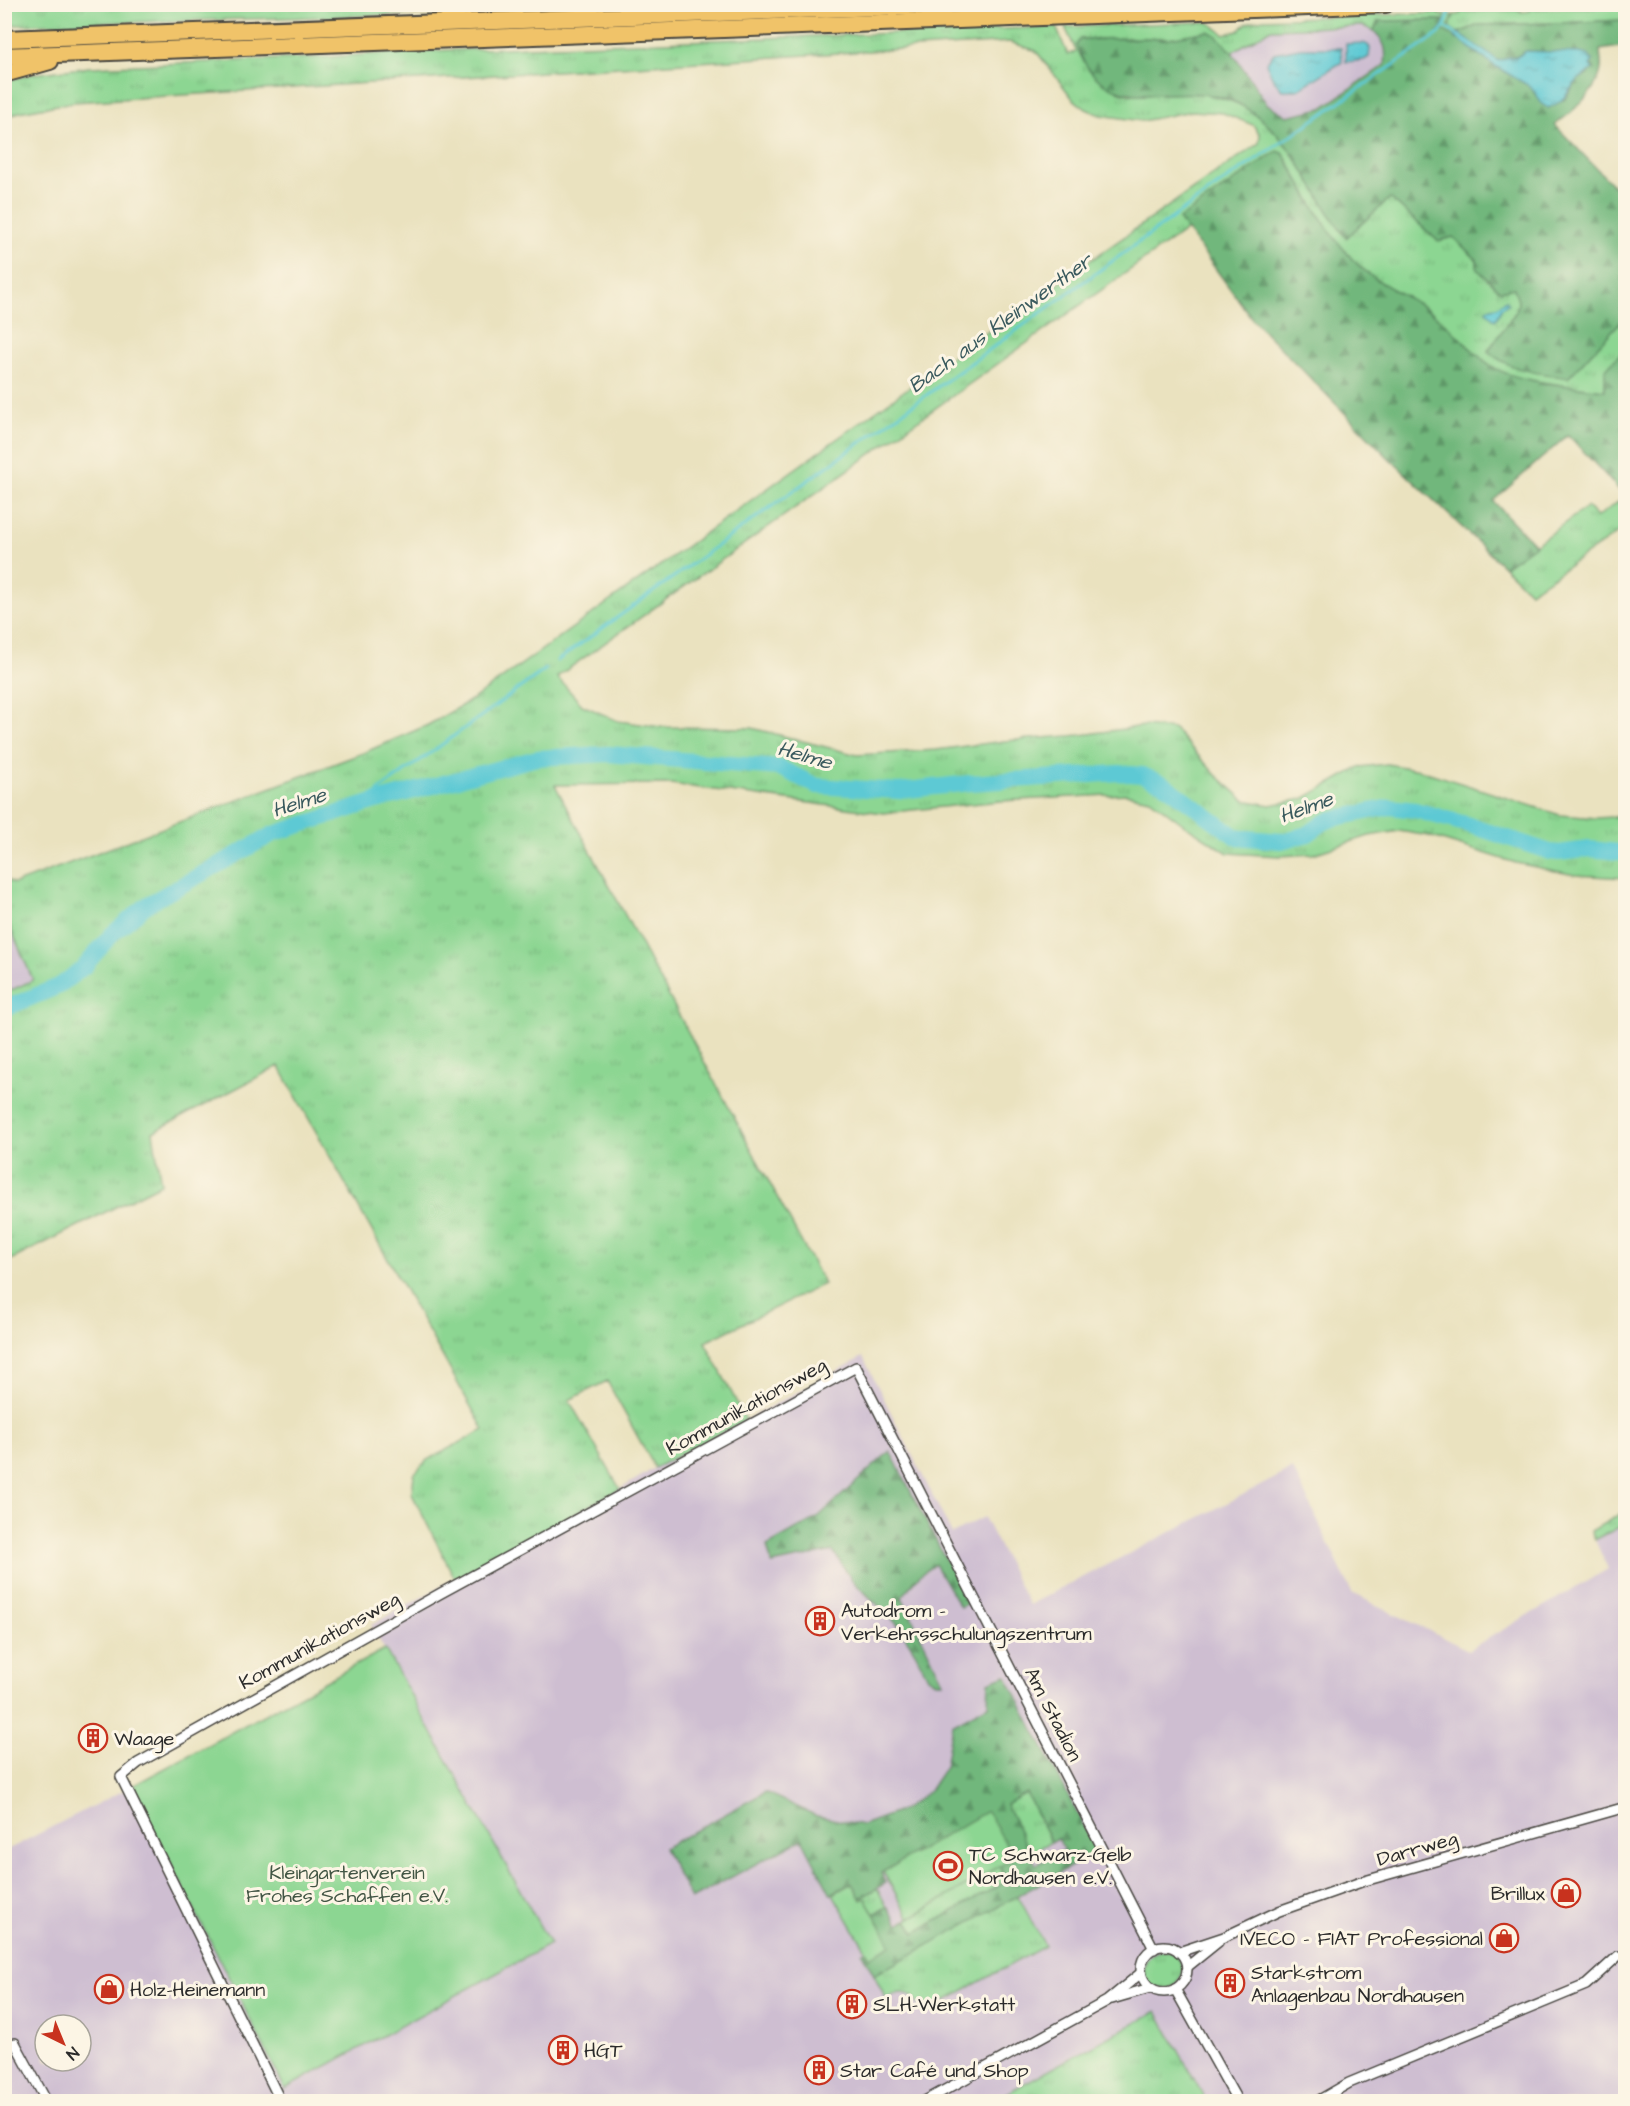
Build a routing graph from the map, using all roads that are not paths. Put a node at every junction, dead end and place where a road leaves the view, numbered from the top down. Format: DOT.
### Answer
graph roads {
  1 [pos="963,4"];
  2 [pos="1386,4"];
  3 [pos="10,37"];
  4 [pos="82,53"];
  5 [pos="4,56"];
  6 [pos="4,74"];
  7 [pos="856,1367"];
  8 [pos="1626,1808"];
  9 [pos="1224,1937"];
  10 [pos="1154,1948"];
  11 [pos="1179,1952"];
  12 [pos="1618,1956"];
  13 [pos="1187,1967"];
  14 [pos="1141,1972"];
  15 [pos="1150,1988"];
  16 [pos="1175,1989"];
  17 [pos="1107,2001"];
  18 [pos="15,2043"];
  19 [pos="47,2102"];
  20 [pos="279,2102"];
  21 [pos="923,2102"];
  22 [pos="1238,2102"];
  23 [pos="1316,2102"];
  1 -- 3 [label="highway"];
  2 -- 4 [label="highway"];
  4 -- 5 [label="highway"];
  4 -- 6 [label="highway"];
  7 -- 10 [label="street, Am Stadion"];
  7 -- 20 [label="street, Kommunikationsweg"];
  8 -- 9 [label="street, Darrweg"];
  9 -- 11 [label="street, Darrweg"];
  9 -- 13 [label="street, Darrweg"];
  10 -- 11 [label="street, Darrweg"];
  10 -- 14 [label="street"];
  11 -- 13 [label="street"];
  12 -- 23 [label="street"];
  13 -- 16 [label="street, Darrweg"];
  14 -- 15 [label="street"];
  14 -- 17 [label="street"];
  15 -- 16 [label="street"];
  15 -- 17 [label="street"];
  16 -- 22 [label="street"];
  17 -- 21 [label="street"];
  18 -- 19 [label="street"];
}
